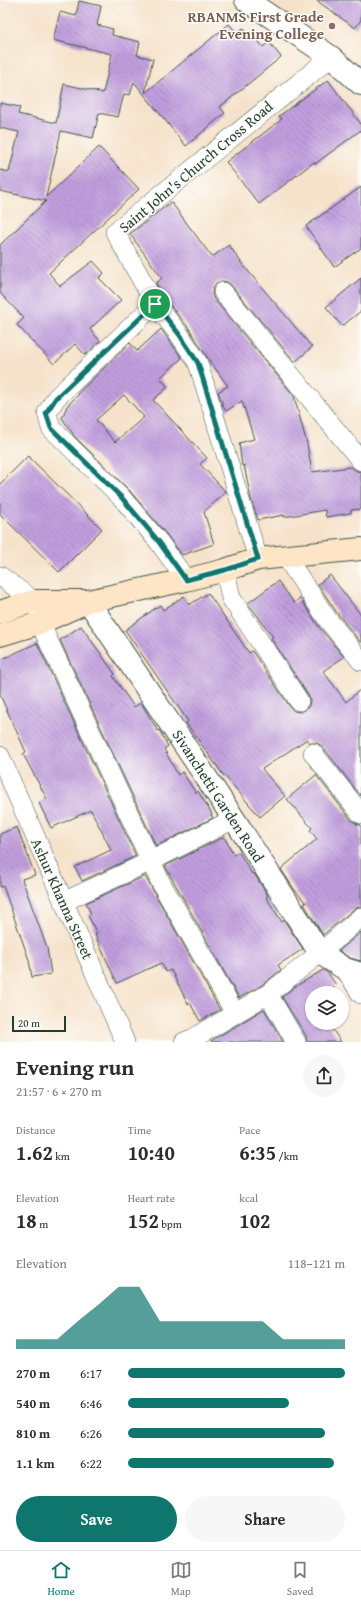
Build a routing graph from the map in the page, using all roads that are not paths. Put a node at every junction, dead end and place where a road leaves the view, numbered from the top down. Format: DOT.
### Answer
graph roads {
  1 [pos="246,0"];
  2 [pos="331,57"];
  3 [pos="361,84"];
  4 [pos="223,292"];
  5 [pos="155,304"];
  6 [pos="361,461"];
  7 [pos="361,548"];
  8 [pos="286,557"];
  9 [pos="258,559"];
  10 [pos="225,570"];
  11 [pos="0,576"];
  12 [pos="186,580"];
  13 [pos="34,601"];
  14 [pos="88,601"];
  15 [pos="0,612"];
  16 [pos="41,622"];
  17 [pos="0,635"];
  18 [pos="361,661"];
  19 [pos="299,701"];
  20 [pos="312,753"];
  21 [pos="0,756"];
  22 [pos="361,814"];
  23 [pos="234,819"];
  24 [pos="151,862"];
  25 [pos="63,902"];
  26 [pos="361,917"];
  27 [pos="320,953"];
  28 [pos="353,972"];
  29 [pos="268,994"];
  30 [pos="361,994"];
  31 [pos="235,1013"];
  32 [pos="191,1041"];
  33 [pos="125,1042"];
  34 [pos="296,1042"];
  1 -- 2 [label="street"];
  2 -- 3 [label="street"];
  2 -- 5 [label="street, Saint John's Church Cross Road"];
  4 -- 6 [label="street"];
  5 -- 9 [label="street, Saint John's Church Cross Road"];
  5 -- 12 [label="street"];
  7 -- 8 [label="main road"];
  8 -- 9 [label="main road"];
  8 -- 18 [label="street"];
  9 -- 10 [label="main road"];
  10 -- 12 [label="main road"];
  10 -- 19 [label="street"];
  11 -- 13 [label="street"];
  12 -- 14 [label="main road"];
  13 -- 14 [label="main road"];
  13 -- 15 [label="main road"];
  13 -- 16 [label="street"];
  14 -- 16 [label="main road"];
  14 -- 23 [label="street, Sivanchetti Garden Road"];
  16 -- 17 [label="main road"];
  16 -- 24 [label="street"];
  20 -- 22 [label="street"];
  21 -- 25 [label="street, Ashur Khanna Street"];
  23 -- 24 [label="street"];
  23 -- 27 [label="street, Sivanchetti Garden Road"];
  24 -- 25 [label="street"];
  24 -- 31 [label="street"];
  25 -- 33 [label="street, Ashur Khanna Street"];
  26 -- 27 [label="street"];
  27 -- 28 [label="street, Sivanchetti Garden Road"];
  27 -- 29 [label="street"];
  28 -- 30 [label="street"];
  29 -- 31 [label="street"];
  29 -- 34 [label="street"];
  31 -- 32 [label="street"];
}
